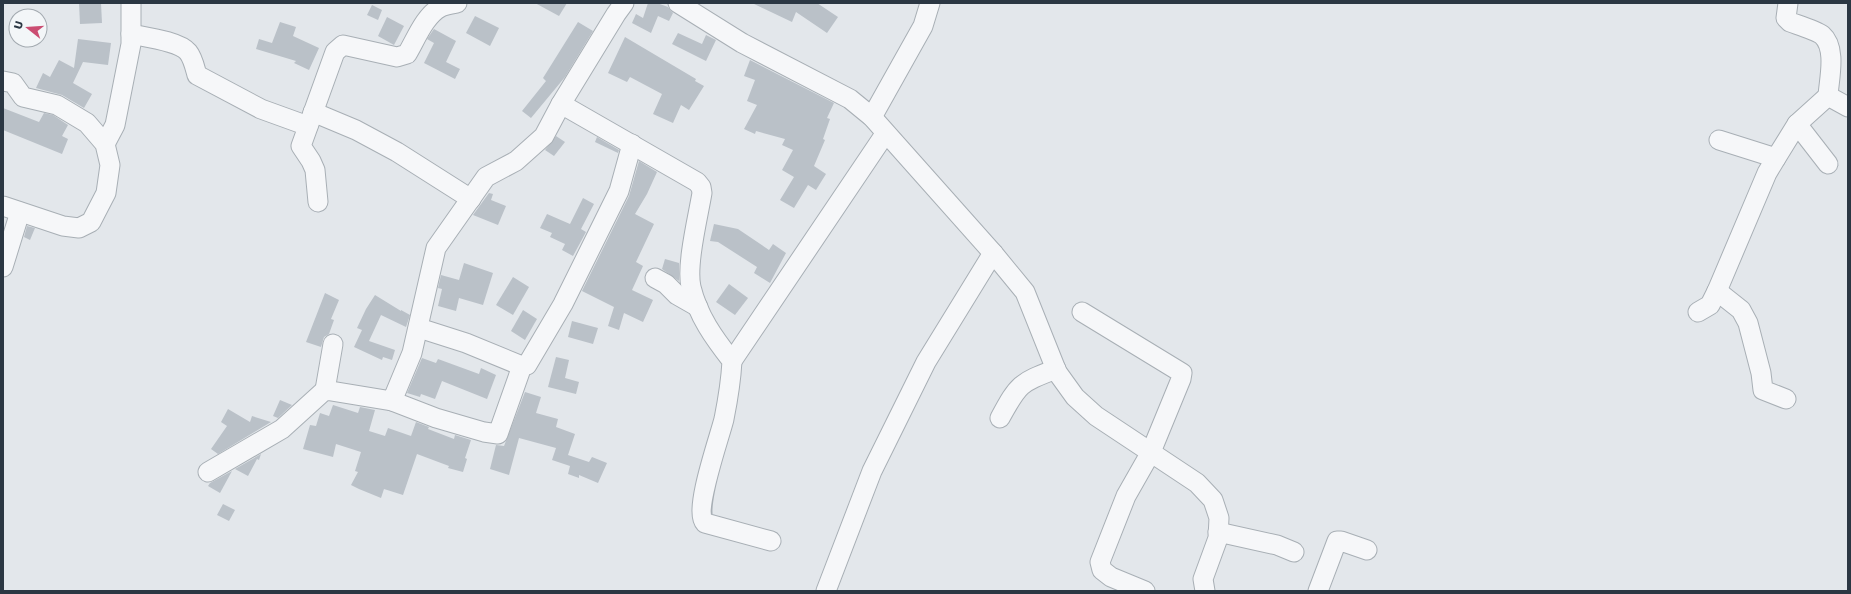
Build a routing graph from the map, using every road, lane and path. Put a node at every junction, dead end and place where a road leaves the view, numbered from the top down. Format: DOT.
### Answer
graph roads {
  1 [pos="131,3"];
  2 [pos="457,3"];
  3 [pos="624,3"];
  4 [pos="678,3"];
  5 [pos="930,3"];
  6 [pos="1788,3"];
  7 [pos="131,34"];
  8 [pos="3,82"];
  9 [pos="1828,96"];
  10 [pos="561,104"];
  11 [pos="1848,107"];
  12 [pos="872,117"];
  13 [pos="310,119"];
  14 [pos="1797,124"];
  15 [pos="885,134"];
  16 [pos="1719,140"];
  17 [pos="105,144"];
  18 [pos="632,144"];
  19 [pos="1776,158"];
  20 [pos="1828,164"];
  21 [pos="471,199"];
  22 [pos="318,202"];
  23 [pos="12,209"];
  24 [pos="993,253"];
  25 [pos="3,267"];
  26 [pos="655,278"];
  27 [pos="1717,291"];
  28 [pos="698,307"];
  29 [pos="1082,312"];
  30 [pos="1698,312"];
  31 [pos="419,328"];
  32 [pos="333,344"];
  33 [pos="732,361"];
  34 [pos="522,366"];
  35 [pos="1056,369"];
  36 [pos="325,390"];
  37 [pos="1786,399"];
  38 [pos="392,401"];
  39 [pos="1000,418"];
  40 [pos="1151,452"];
  41 [pos="208,472"];
  42 [pos="1218,532"];
  43 [pos="771,541"];
  44 [pos="1367,550"];
  45 [pos="1294,552"];
  46 [pos="826,591"];
  47 [pos="1145,591"];
  48 [pos="1205,591"];
  49 [pos="1318,591"];
  1 -- 7 [label="street"];
  2 -- 13 [label="street"];
  3 -- 10 [label="street"];
  4 -- 12 [label="street"];
  5 -- 12 [label="street"];
  6 -- 9 [label="street"];
  7 -- 13 [label="street"];
  7 -- 17 [label="street"];
  8 -- 17 [label="street"];
  9 -- 11 [label="street"];
  9 -- 14 [label="street"];
  10 -- 18 [label="street"];
  10 -- 21 [label="street"];
  12 -- 15 [label="street"];
  13 -- 21 [label="street"];
  13 -- 22 [label="street"];
  14 -- 19 [label="street"];
  14 -- 20 [label="street"];
  15 -- 24 [label="street"];
  15 -- 33 [label="street"];
  16 -- 19 [label="street"];
  17 -- 23 [label="street"];
  18 -- 28 [label="street"];
  18 -- 34 [label="street"];
  19 -- 27 [label="street"];
  21 -- 31 [label="street"];
  23 -- 25 [label="street"];
  24 -- 35 [label="street"];
  24 -- 46 [label="street"];
  26 -- 28 [label="street"];
  27 -- 30 [label="street"];
  27 -- 37 [label="street"];
  28 -- 33 [label="street"];
  29 -- 40 [label="street"];
  31 -- 34 [label="street"];
  31 -- 38 [label="street"];
  32 -- 36 [label="street"];
  33 -- 43 [label="street"];
  34 -- 38 [label="street"];
  35 -- 39 [label="street"];
  35 -- 40 [label="street"];
  36 -- 38 [label="street"];
  36 -- 41 [label="street"];
  40 -- 42 [label="street"];
  40 -- 47 [label="street"];
  42 -- 45 [label="street"];
  42 -- 48 [label="street"];
  44 -- 49 [label="street"];
}
